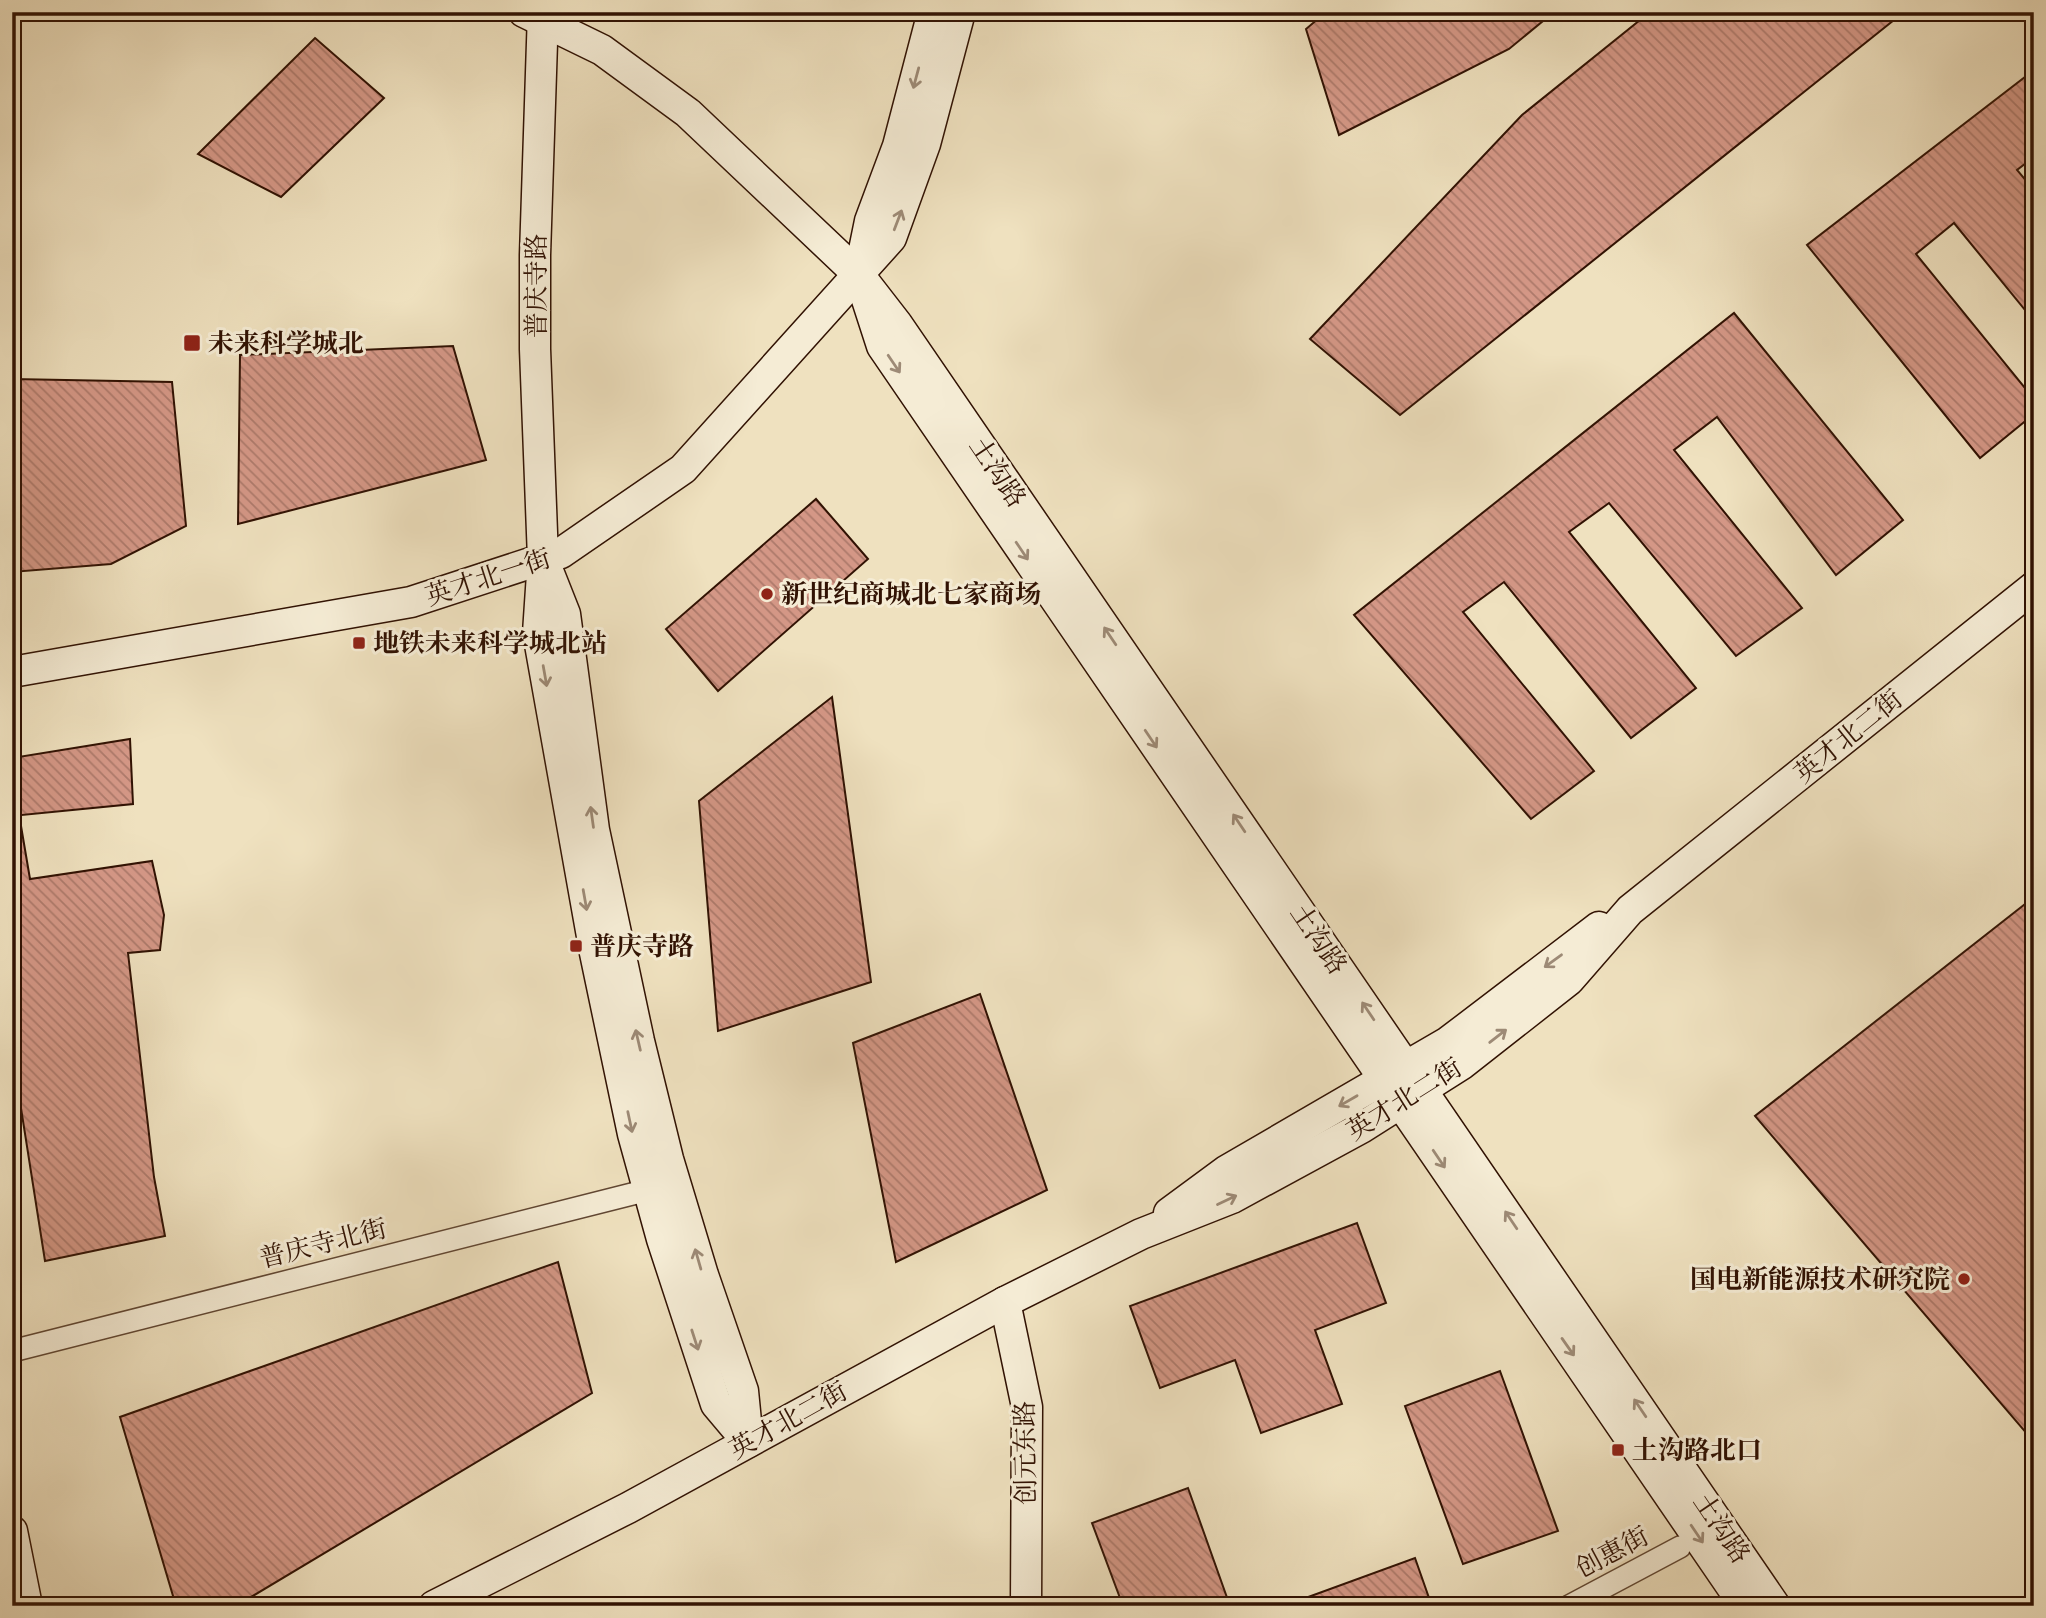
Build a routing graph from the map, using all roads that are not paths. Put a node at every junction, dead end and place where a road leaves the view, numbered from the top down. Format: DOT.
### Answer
graph roads {
  1 [pos="933,12"];
  2 [pos="960,12"];
  3 [pos="537,15"];
  4 [pos="859,275"];
  5 [pos="543,559"];
  6 [pos="2034,587"];
  7 [pos="12,672"];
  8 [pos="1404,1085"];
  9 [pos="648,1190"];
  10 [pos="1005,1302"];
  11 [pos="12,1351"];
  12 [pos="748,1442"];
  13 [pos="12,1531"];
  14 [pos="1680,1547"];
  15 [pos="27,1606"];
  16 [pos="435,1606"];
  17 [pos="1026,1606"];
  18 [pos="1569,1606"];
  19 [pos="1745,1606"];
  20 [pos="1775,1606"];
  1 -- 4 [label="street, 土沟路, one-way"];
  4 -- 2 [label="street, one-way"];
  3 -- 4 [label="street"];
  3 -- 5 [label="street, 普庆寺路"];
  4 -- 5 [label="street, 英才北一街"];
  4 -- 8 [label="street, 土沟路"];
  5 -- 7 [label="street, 英才北一街"];
  5 -- 9 [label="street, 普庆寺路, one-way"];
  12 -- 5 [label="street, 普庆寺路, one-way"];
  6 -- 8 [label="street, 英才北二街"];
  8 -- 10 [label="street, 英才北二街"];
  8 -- 19 [label="street, 土沟路, one-way"];
  20 -- 8 [label="street, 土沟路, one-way"];
  9 -- 11 [label="street, 普庆寺北街"];
  9 -- 12 [label="street, 普庆寺路, one-way"];
  10 -- 12 [label="street, 英才北二街"];
  10 -- 17 [label="street, 创元东路"];
  12 -- 16 [label="street, 英才北二街"];
  13 -- 15 [label="street"];
  14 -- 18 [label="street, 创惠街"];
}
